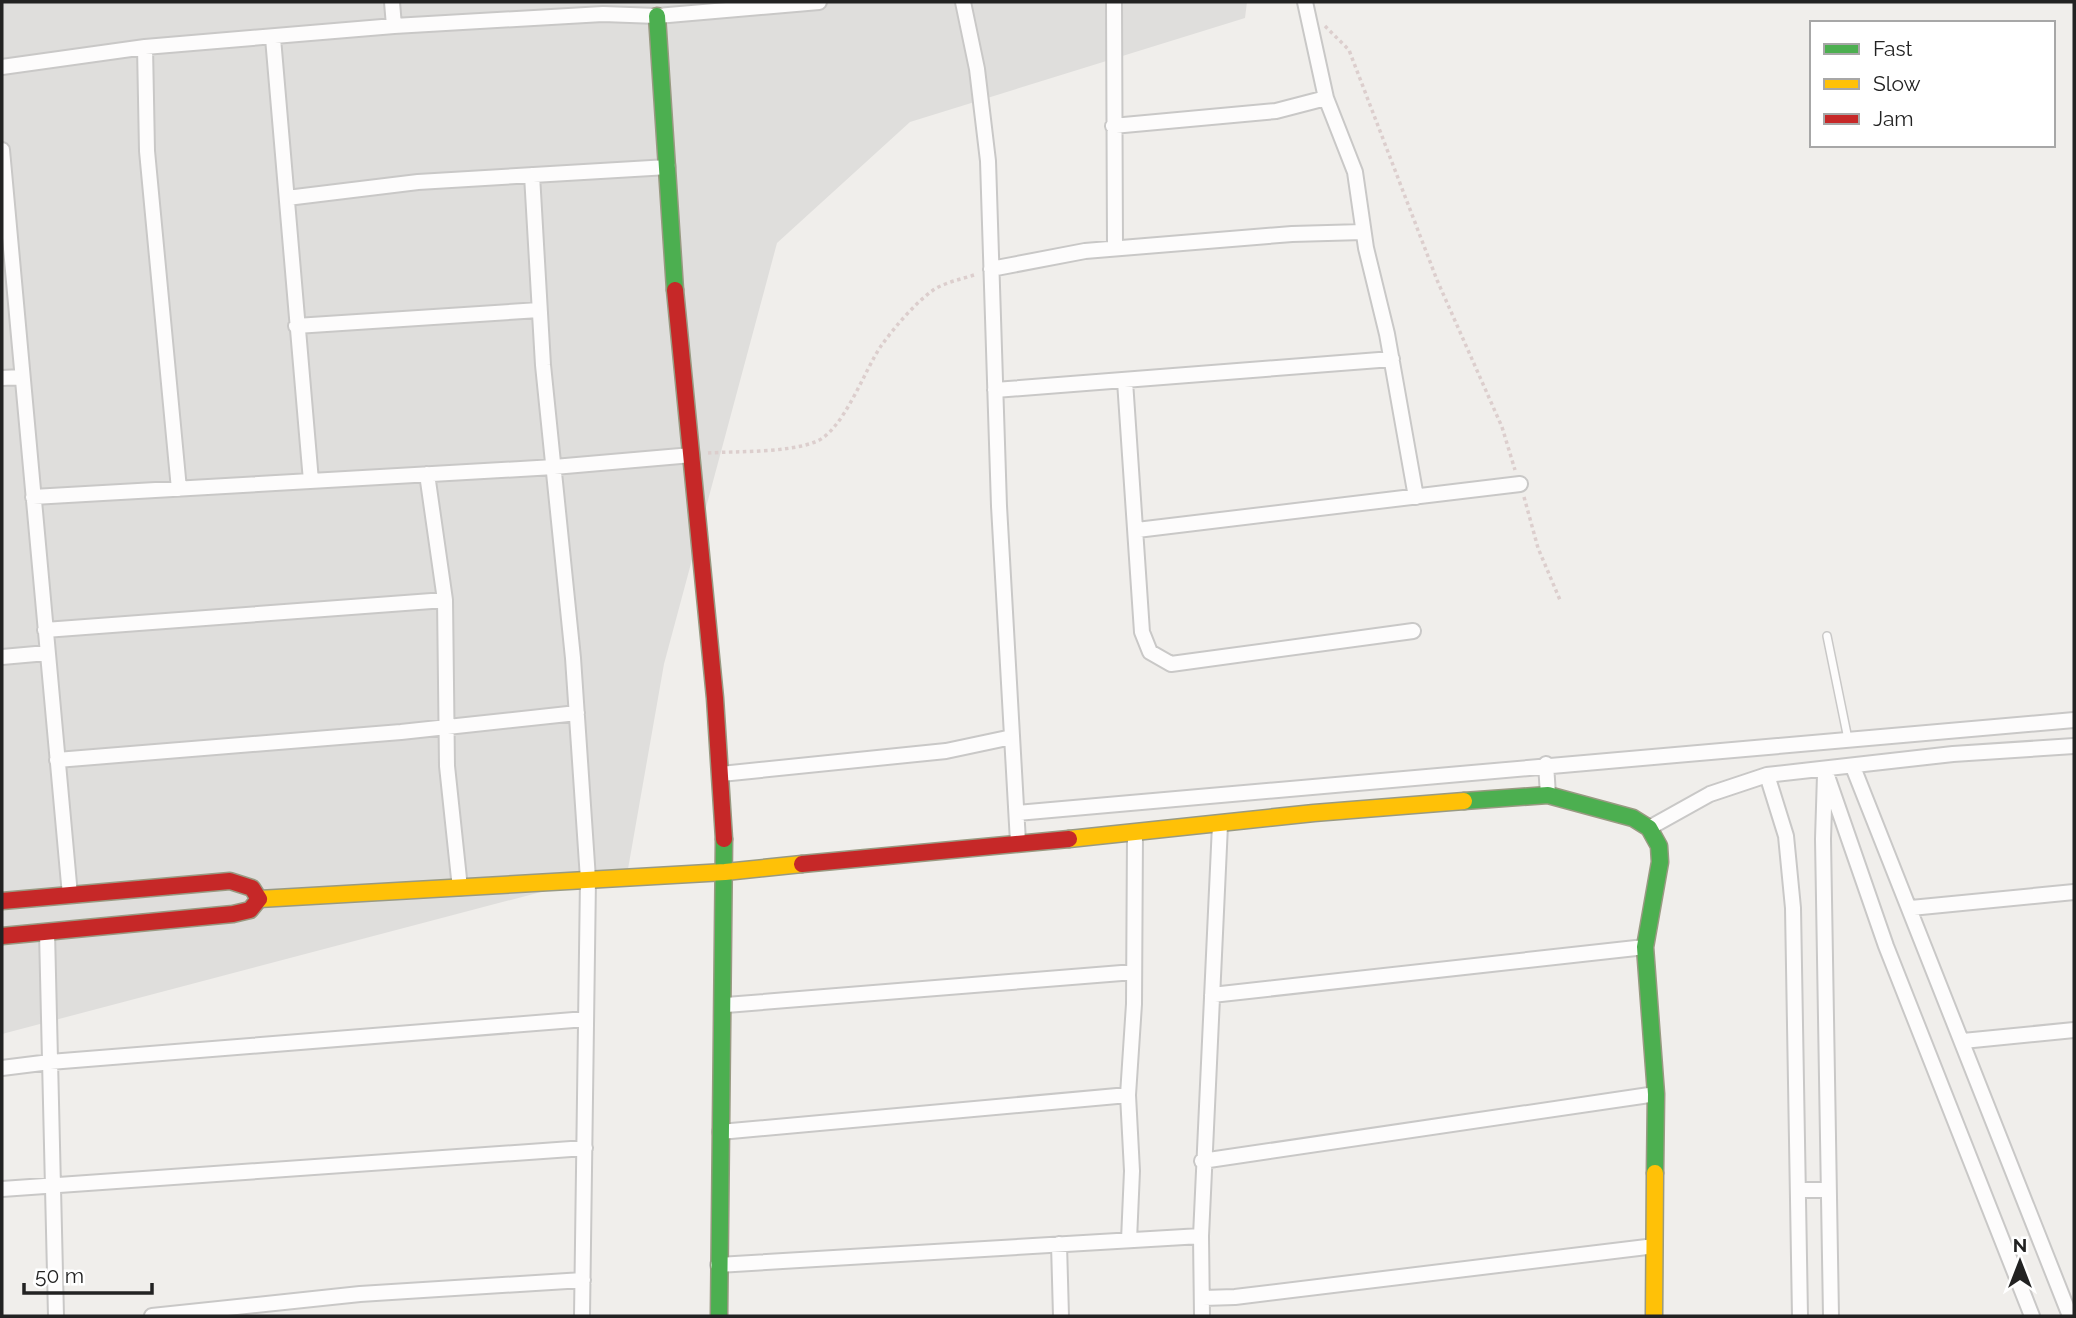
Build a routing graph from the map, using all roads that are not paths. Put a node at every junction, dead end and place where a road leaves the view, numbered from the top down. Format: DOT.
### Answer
graph roads {
  1 [pos="392,2"];
  2 [pos="819,2"];
  3 [pos="963,2"];
  4 [pos="1114,2"];
  5 [pos="1307,8"];
  6 [pos="657,16"];
  7 [pos="394,26"];
  8 [pos="273,38"];
  9 [pos="145,47"];
  10 [pos="2,67"];
  11 [pos="1326,98"];
  12 [pos="1113,126"];
  13 [pos="2,150"];
  14 [pos="668,167"];
  15 [pos="532,174"];
  16 [pos="287,198"];
  17 [pos="5,223"];
  18 [pos="1363,232"];
  19 [pos="1115,248"];
  20 [pos="991,269"];
  21 [pos="539,310"];
  22 [pos="296,326"];
  23 [pos="1392,359"];
  24 [pos="22,377"];
  25 [pos="2,378"];
  26 [pos="1125,381"];
  27 [pos="995,390"];
  28 [pos="692,455"];
  29 [pos="554,467"];
  30 [pos="427,474"];
  31 [pos="311,481"];
  32 [pos="1520,484"];
  33 [pos="179,489"];
  34 [pos="33,497"];
  35 [pos="1416,497"];
  36 [pos="1137,530"];
  37 [pos="445,600"];
  38 [pos="45,630"];
  39 [pos="1413,631"];
  40 [pos="1827,636"];
  41 [pos="47,653"];
  42 [pos="2,657"];
  43 [pos="577,713"];
  44 [pos="2074,720"];
  45 [pos="447,726"];
  46 [pos="1012,737"];
  47 [pos="1848,739"];
  48 [pos="2074,746"];
  49 [pos="57,760"];
  50 [pos="1546,764"];
  51 [pos="1853,767"];
  52 [pos="1825,770"];
  53 [pos="721,774"];
  54 [pos="1767,775"];
  55 [pos="1548,795"];
  56 [pos="1017,813"];
  57 [pos="1220,825"];
  58 [pos="1649,828"];
  59 [pos="1135,834"];
  60 [pos="1018,842"];
  61 [pos="725,872"];
  62 [pos="588,878"];
  63 [pos="460,888"];
  64 [pos="2074,892"];
  65 [pos="71,895"];
  66 [pos="259,899"];
  67 [pos="2,901"];
  68 [pos="1911,908"];
  69 [pos="47,932"];
  70 [pos="2,936"];
  71 [pos="1645,947"];
  72 [pos="1133,972"];
  73 [pos="1212,995"];
  74 [pos="726,1005"];
  75 [pos="586,1019"];
  76 [pos="2074,1030"];
  77 [pos="1963,1041"];
  78 [pos="50,1062"];
  79 [pos="2,1069"];
  80 [pos="1656,1094"];
  81 [pos="1128,1095"];
  82 [pos="720,1132"];
  83 [pos="585,1148"];
  84 [pos="1202,1161"];
  85 [pos="51,1184"];
  86 [pos="2,1189"];
  87 [pos="1829,1189"];
  88 [pos="1798,1190"];
  89 [pos="1201,1236"];
  90 [pos="1129,1240"];
  91 [pos="1059,1244"];
  92 [pos="1655,1246"];
  93 [pos="718,1265"];
  94 [pos="583,1280"];
  95 [pos="1203,1298"];
  96 [pos="56,1316"];
  97 [pos="152,1316"];
  98 [pos="582,1316"];
  99 [pos="719,1316"];
  100 [pos="1061,1316"];
  101 [pos="1202,1316"];
  102 [pos="1654,1316"];
  103 [pos="1800,1316"];
  104 [pos="1831,1316"];
  105 [pos="2032,1316"];
  106 [pos="2070,1316"];
  1 -- 7 [label="street"];
  2 -- 6 [label="street"];
  3 -- 20 [label="street"];
  4 -- 12 [label="street"];
  5 -- 11 [label="street"];
  6 -- 7 [label="street"];
  6 -- 14 [label="street"];
  7 -- 8 [label="street"];
  8 -- 9 [label="street"];
  8 -- 16 [label="street"];
  9 -- 10 [label="street"];
  9 -- 33 [label="street"];
  11 -- 12 [label="street"];
  11 -- 18 [label="street"];
  12 -- 19 [label="street"];
  13 -- 17 [label="street"];
  14 -- 15 [label="street"];
  14 -- 28 [label="street"];
  15 -- 16 [label="street"];
  15 -- 21 [label="street"];
  16 -- 22 [label="street"];
  17 -- 24 [label="street"];
  18 -- 19 [label="street"];
  18 -- 23 [label="street"];
  19 -- 20 [label="street"];
  20 -- 27 [label="street"];
  21 -- 22 [label="street"];
  21 -- 29 [label="street"];
  22 -- 31 [label="street"];
  23 -- 26 [label="street"];
  23 -- 35 [label="street"];
  24 -- 25 [label="street"];
  24 -- 34 [label="street"];
  26 -- 27 [label="street"];
  26 -- 36 [label="street"];
  27 -- 46 [label="street"];
  28 -- 29 [label="street"];
  28 -- 53 [label="street"];
  29 -- 30 [label="street"];
  29 -- 43 [label="street"];
  30 -- 31 [label="street"];
  30 -- 37 [label="street"];
  31 -- 33 [label="street"];
  32 -- 35 [label="street"];
  33 -- 34 [label="street"];
  34 -- 38 [label="street"];
  35 -- 36 [label="street"];
  36 -- 39 [label="street"];
  37 -- 38 [label="street"];
  37 -- 45 [label="street"];
  38 -- 41 [label="street"];
  40 -- 47 [label="lane"];
  41 -- 42 [label="street"];
  41 -- 49 [label="street"];
  43 -- 45 [label="street"];
  43 -- 62 [label="street"];
  44 -- 47 [label="street"];
  45 -- 49 [label="street"];
  45 -- 63 [label="street"];
  46 -- 53 [label="street"];
  46 -- 56 [label="street"];
  47 -- 50 [label="street"];
  48 -- 51 [label="street"];
  49 -- 65 [label="street"];
  50 -- 55 [label="street"];
  50 -- 56 [label="street"];
  51 -- 52 [label="street"];
  51 -- 68 [label="street"];
  52 -- 54 [label="street"];
  52 -- 87 [label="street"];
  52 -- 105 [label="street"];
  53 -- 61 [label="street"];
  54 -- 58 [label="street"];
  54 -- 88 [label="street"];
  55 -- 57 [label="street"];
  55 -- 58 [label="street"];
  56 -- 60 [label="street"];
  57 -- 59 [label="street"];
  57 -- 73 [label="street"];
  58 -- 71 [label="street"];
  59 -- 60 [label="street"];
  59 -- 72 [label="street"];
  60 -- 61 [label="street"];
  61 -- 62 [label="street"];
  61 -- 74 [label="street"];
  62 -- 63 [label="street"];
  62 -- 75 [label="street"];
  63 -- 66 [label="street"];
  64 -- 68 [label="street"];
  65 -- 66 [label="street"];
  65 -- 67 [label="street"];
  66 -- 69 [label="street"];
  68 -- 77 [label="street"];
  69 -- 70 [label="street"];
  69 -- 78 [label="street"];
  71 -- 73 [label="street"];
  71 -- 80 [label="street"];
  72 -- 74 [label="street"];
  72 -- 81 [label="street"];
  73 -- 84 [label="street"];
  74 -- 82 [label="street"];
  75 -- 78 [label="street"];
  75 -- 83 [label="street"];
  76 -- 77 [label="street"];
  77 -- 106 [label="street"];
  78 -- 79 [label="street"];
  78 -- 85 [label="street"];
  80 -- 84 [label="street"];
  80 -- 92 [label="street"];
  81 -- 82 [label="street"];
  81 -- 90 [label="street"];
  82 -- 93 [label="street"];
  83 -- 85 [label="street"];
  83 -- 94 [label="street"];
  84 -- 89 [label="street"];
  85 -- 86 [label="street"];
  85 -- 96 [label="street"];
  87 -- 88 [label="street"];
  87 -- 104 [label="street"];
  88 -- 103 [label="street"];
  89 -- 90 [label="street"];
  89 -- 95 [label="street"];
  90 -- 91 [label="street"];
  91 -- 93 [label="street"];
  91 -- 100 [label="street"];
  92 -- 95 [label="street"];
  92 -- 102 [label="street"];
  93 -- 99 [label="street"];
  94 -- 97 [label="street"];
  94 -- 98 [label="street"];
  95 -- 101 [label="street"];
}
